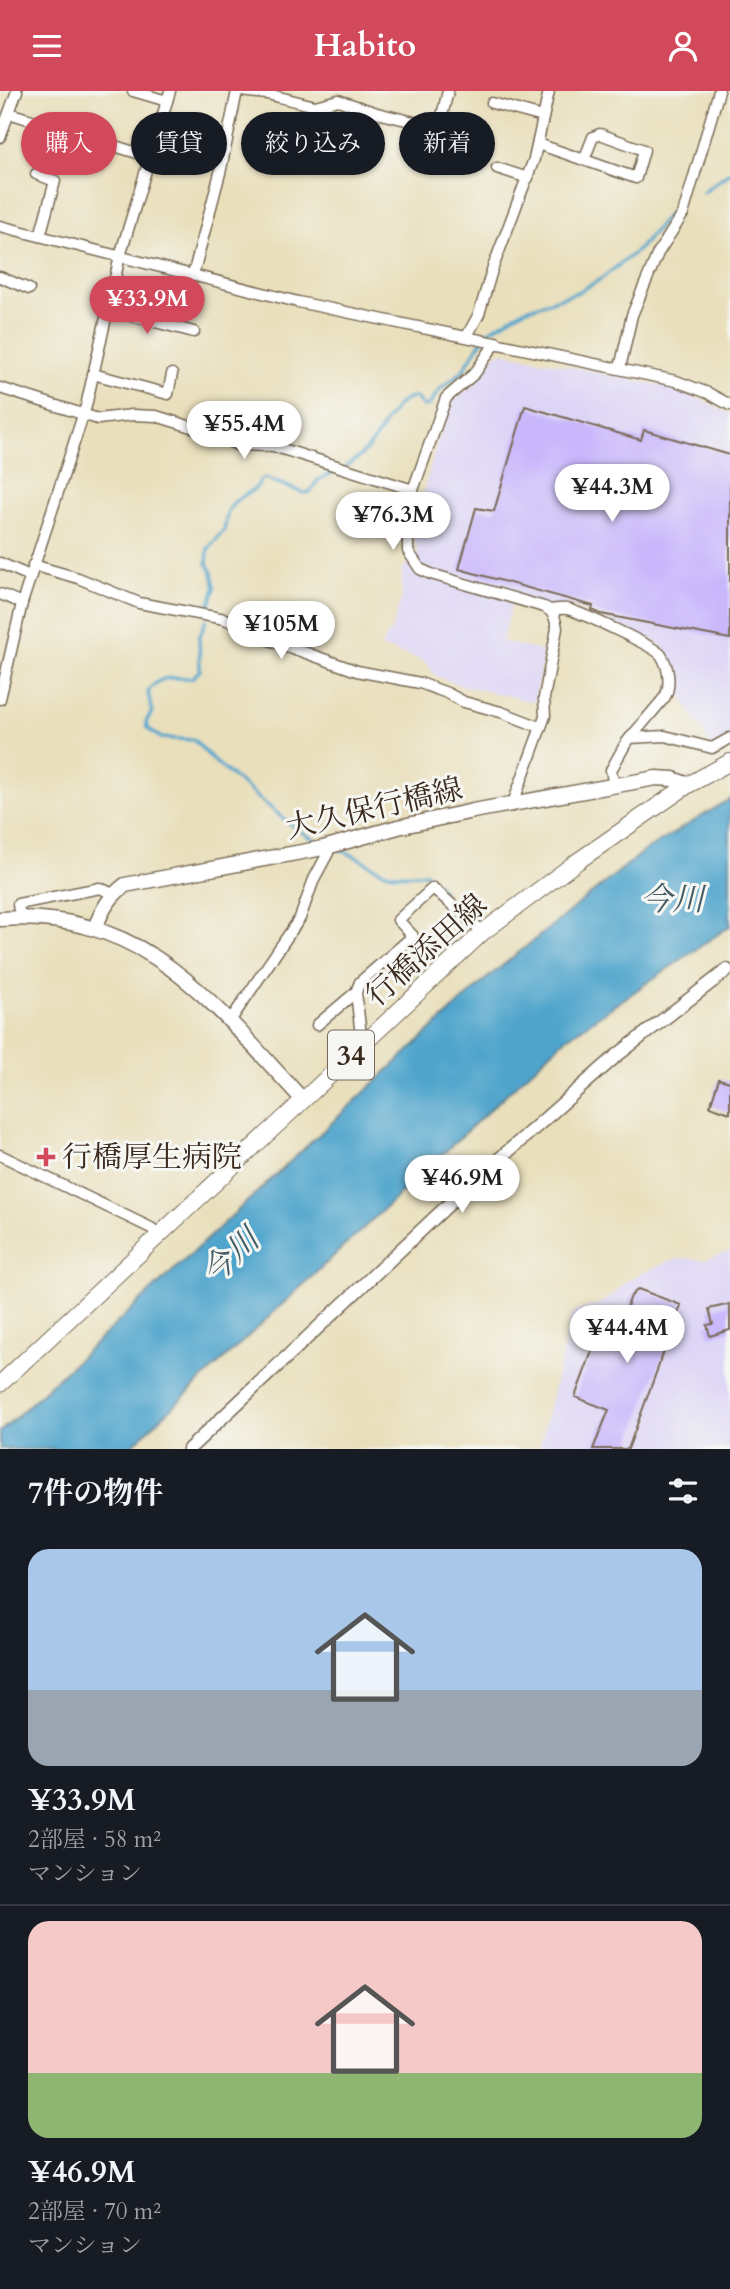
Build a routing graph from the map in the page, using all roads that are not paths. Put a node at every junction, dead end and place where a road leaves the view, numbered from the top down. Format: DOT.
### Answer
graph roads {
  1 [pos="17,91"];
  2 [pos="133,91"];
  3 [pos="239,91"];
  4 [pos="448,91"];
  5 [pos="719,91"];
  6 [pos="547,92"];
  7 [pos="340,95"];
  8 [pos="169,96"];
  9 [pos="492,103"];
  10 [pos="9,113"];
  11 [pos="543,117"];
  12 [pos="0,137"];
  13 [pos="538,144"];
  14 [pos="131,151"];
  15 [pos="584,160"];
  16 [pos="497,168"];
  17 [pos="39,175"];
  18 [pos="145,175"];
  19 [pos="528,178"];
  20 [pos="0,226"];
  21 [pos="40,236"];
  22 [pos="120,256"];
  23 [pos="193,275"];
  24 [pos="0,277"];
  25 [pos="29,289"];
  26 [pos="108,310"];
  27 [pos="194,332"];
  28 [pos="467,337"];
  29 [pos="496,342"];
  30 [pos="620,368"];
  31 [pos="93,374"];
  32 [pos="172,375"];
  33 [pos="0,388"];
  34 [pos="730,405"];
  35 [pos="83,416"];
  36 [pos="413,490"];
  37 [pos="0,563"];
  38 [pos="32,571"];
  39 [pos="0,594"];
  40 [pos="22,603"];
  41 [pos="551,610"];
  42 [pos="0,699"];
  43 [pos="540,727"];
  44 [pos="630,738"];
  45 [pos="730,738"];
  46 [pos="730,762"];
  47 [pos="688,785"];
  48 [pos="614,786"];
  49 [pos="512,806"];
  50 [pos="323,848"];
  51 [pos="113,894"];
  52 [pos="20,918"];
  53 [pos="0,919"];
  54 [pos="95,928"];
  55 [pos="483,932"];
  56 [pos="728,969"];
  57 [pos="356,992"];
  58 [pos="230,1021"];
  59 [pos="317,1025"];
  60 [pos="362,1045"];
  61 [pos="303,1100"];
  62 [pos="0,1155"];
  63 [pos="159,1234"];
  64 [pos="0,1384"];
  65 [pos="189,1449"];
  1 -- 10 [label="street"];
  2 -- 8 [label="street"];
  3 -- 7 [label="street"];
  3 -- 23 [label="street"];
  4 -- 7 [label="street"];
  5 -- 30 [label="street"];
  6 -- 11 [label="street"];
  9 -- 11 [label="street"];
  10 -- 12 [label="street"];
  10 -- 14 [label="street"];
  11 -- 13 [label="street"];
  13 -- 15 [label="street"];
  13 -- 19 [label="street"];
  15 -- 15 [label="street"];
  16 -- 19 [label="street"];
  17 -- 21 [label="street"];
  18 -- 22 [label="street"];
  19 -- 28 [label="street"];
  20 -- 21 [label="street"];
  21 -- 22 [label="street"];
  22 -- 23 [label="street"];
  22 -- 26 [label="street"];
  23 -- 28 [label="street"];
  24 -- 25 [label="street"];
  26 -- 27 [label="street"];
  26 -- 31 [label="street"];
  28 -- 29 [label="street"];
  29 -- 30 [label="street"];
  29 -- 36 [label="street"];
  30 -- 34 [label="street"];
  31 -- 32 [label="street"];
  31 -- 35 [label="street"];
  33 -- 35 [label="street"];
  35 -- 36 [label="street"];
  35 -- 38 [label="street"];
  36 -- 41 [label="street"];
  37 -- 38 [label="street"];
  38 -- 40 [label="street"];
  38 -- 43 [label="street"];
  39 -- 40 [label="street"];
  40 -- 42 [label="street"];
  41 -- 43 [label="street"];
  41 -- 44 [label="street"];
  43 -- 49 [label="street"];
  44 -- 45 [label="street"];
  44 -- 48 [label="street"];
  46 -- 47 [label="main road, 行橋添田線 / 34"];
  47 -- 48 [label="main road, 大久保行橋線"];
  47 -- 55 [label="main road, 行橋添田線 / 34"];
  48 -- 49 [label="main road, 大久保行橋線"];
  49 -- 50 [label="main road, 大久保行橋線"];
  50 -- 51 [label="main road, 大久保行橋線"];
  50 -- 58 [label="street"];
  51 -- 52 [label="street"];
  51 -- 54 [label="main road"];
  52 -- 53 [label="main road"];
  52 -- 54 [label="main road"];
  54 -- 58 [label="main road"];
  55 -- 57 [label="street"];
  55 -- 60 [label="main road, 行橋添田線 / 34"];
  56 -- 65 [label="street"];
  57 -- 59 [label="street"];
  57 -- 60 [label="street"];
  58 -- 61 [label="main road"];
  60 -- 61 [label="main road, 行橋添田線 / 34"];
  61 -- 63 [label="main road, 行橋添田線 / 34"];
  62 -- 63 [label="street"];
  63 -- 64 [label="main road, 行橋添田線 / 34"];
}
